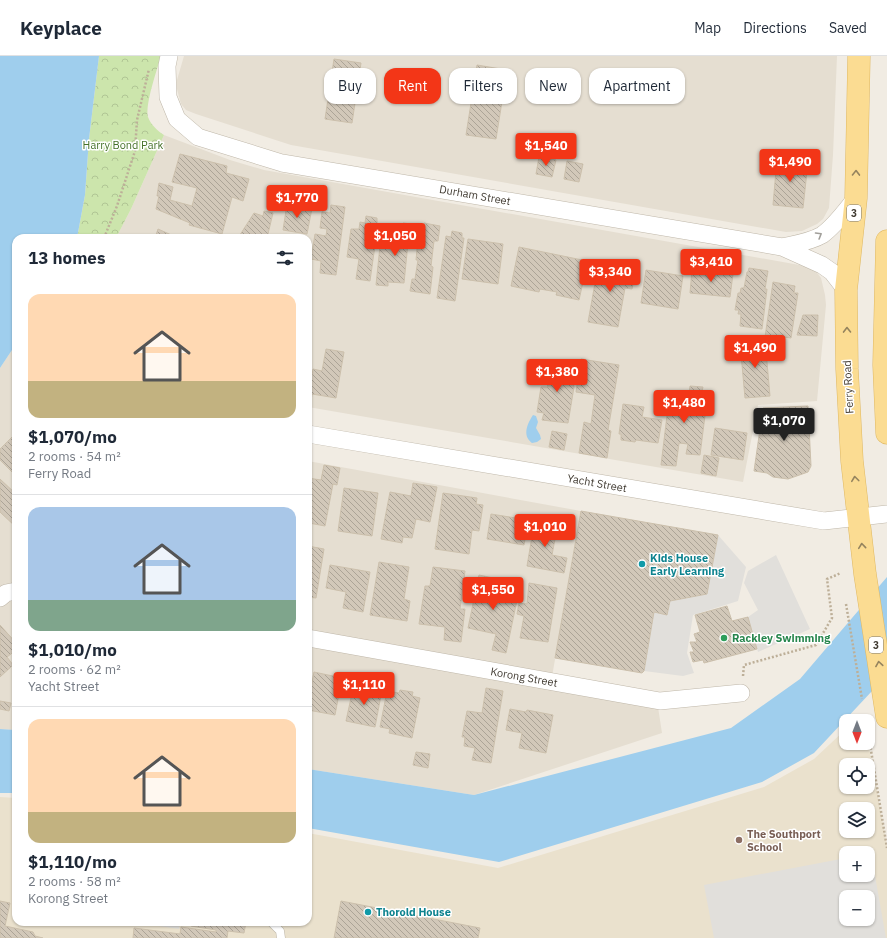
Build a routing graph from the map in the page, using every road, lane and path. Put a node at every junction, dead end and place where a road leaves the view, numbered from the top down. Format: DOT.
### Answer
graph roads {
  1 [pos="169,56"];
  2 [pos="859,56"];
  3 [pos="150,63"];
  4 [pos="856,198"];
  5 [pos="106,234"];
  6 [pos="887,241"];
  7 [pos="782,247"];
  8 [pos="846,290"];
  9 [pos="887,432"];
  10 [pos="312,435"];
  11 [pos="887,514"];
  12 [pos="859,518"];
  13 [pos="841,573"];
  14 [pos="12,592"];
  15 [pos="0,598"];
  16 [pos="846,604"];
  17 [pos="312,639"];
  18 [pos="741,692"];
  19 [pos="863,705"];
  20 [pos="887,717"];
  21 [pos="871,750"];
  22 [pos="887,848"];
  23 [pos="275,926"];
  24 [pos="282,938"];
  1 -- 7 [label="street, Durham Street"];
  4 -- 2 [label="main road, Ferry Road / 3, one-way"];
  3 -- 5 [label="path"];
  7 -- 4 [label="street, Durham Street, one-way"];
  4 -- 8 [label="main road, Ferry Road / 3"];
  6 -- 9 [label="main road"];
  7 -- 8 [label="street, Durham Street"];
  12 -- 8 [label="main road, Ferry Road / 3, one-way"];
  10 -- 12 [label="street, Yacht Street"];
  11 -- 12 [label="street, Yacht Street"];
  20 -- 12 [label="main road, Ferry Road / 3, one-way"];
  13 -- 18 [label="path"];
  14 -- 15 [label="street"];
  16 -- 19 [label="path"];
  17 -- 18 [label="street, Korong Street"];
  21 -- 22 [label="path"];
  23 -- 24 [label="lane"];
}
